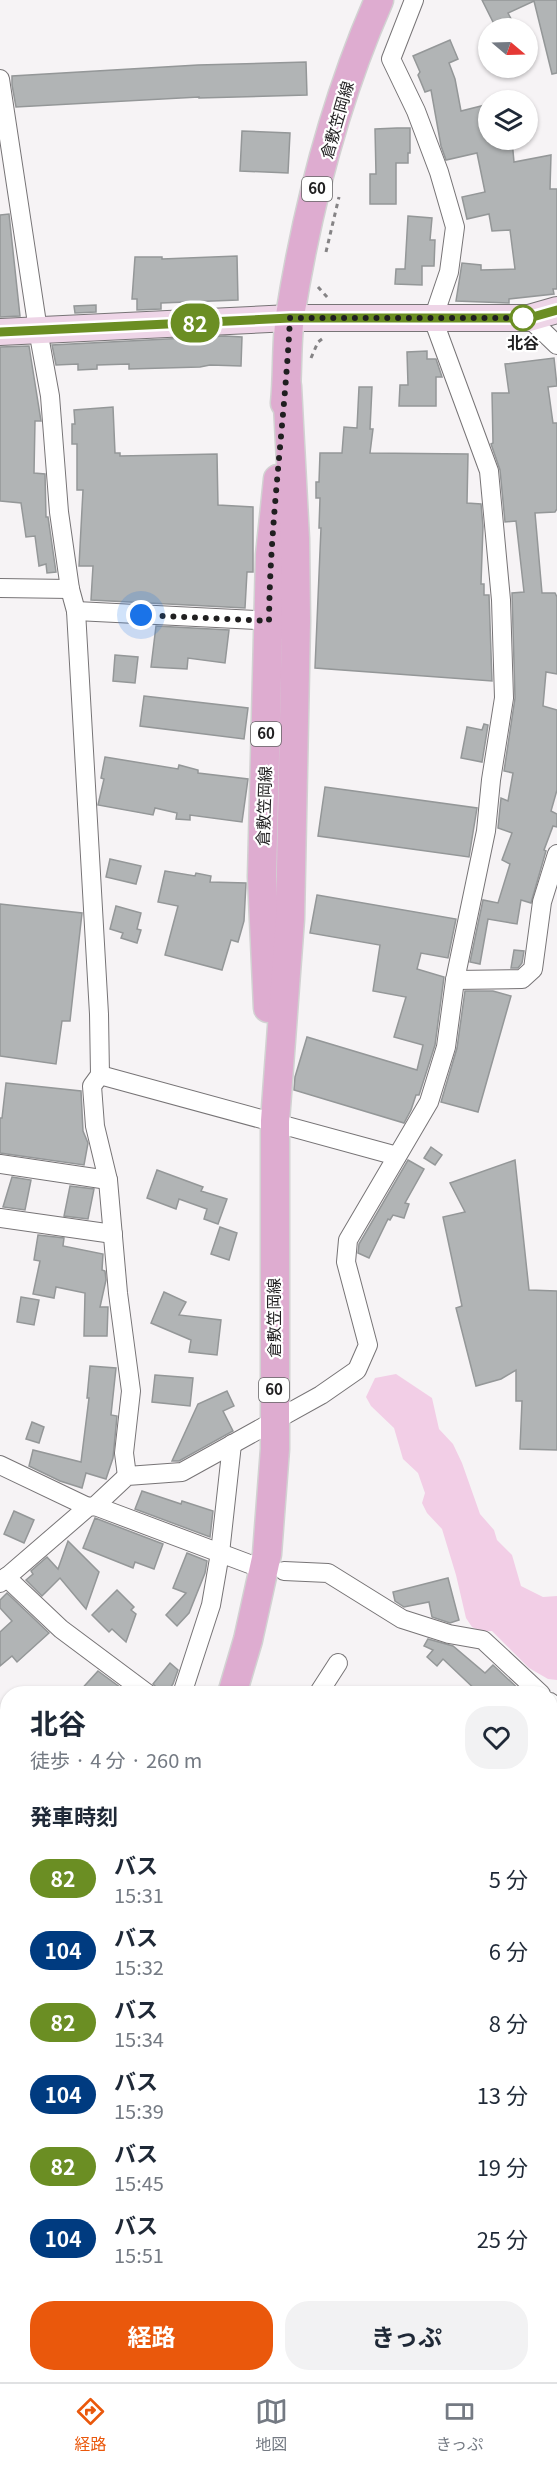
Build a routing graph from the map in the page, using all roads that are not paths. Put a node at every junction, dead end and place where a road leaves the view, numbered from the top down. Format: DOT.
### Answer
graph roads {
  1 [pos="379,0"];
  2 [pos="414,0"];
  3 [pos="0,79"];
  4 [pos="557,310"];
  5 [pos="290,318"];
  6 [pos="529,318"];
  7 [pos="433,319"];
  8 [pos="38,330"];
  9 [pos="0,332"];
  10 [pos="557,345"];
  11 [pos="0,588"];
  12 [pos="70,589"];
  13 [pos="76,612"];
  14 [pos="283,621"];
  15 [pos="557,854"];
  16 [pos="455,980"];
  17 [pos="100,1075"];
  18 [pos="275,1121"];
  19 [pos="397,1156"];
  20 [pos="0,1164"];
  21 [pos="108,1180"];
  22 [pos="0,1218"];
  23 [pos="113,1234"];
  24 [pos="274,1420"];
  25 [pos="232,1444"];
  26 [pos="0,1466"];
  27 [pos="127,1476"];
  28 [pos="92,1506"];
  29 [pos="220,1553"];
  30 [pos="252,1565"];
  31 [pos="284,1571"];
  32 [pos="3,1580"];
  33 [pos="338,1663"];
  34 [pos="137,1686"];
  35 [pos="185,1686"];
  36 [pos="234,1686"];
  37 [pos="323,1686"];
  38 [pos="532,1686"];
  1 -- 5 [label="main road, 倉敷笠岡線 / 60"];
  2 -- 7 [label="street"];
  3 -- 8 [label="street"];
  4 -- 6 [label="main road"];
  5 -- 7 [label="main road"];
  5 -- 8 [label="main road"];
  5 -- 14 [label="main road, 倉敷笠岡線 / 60"];
  6 -- 7 [label="main road"];
  6 -- 10 [label="street"];
  7 -- 16 [label="street"];
  8 -- 9 [label="main road"];
  8 -- 12 [label="street"];
  11 -- 12 [label="street"];
  12 -- 13 [label="street"];
  13 -- 14 [label="street"];
  13 -- 17 [label="street"];
  14 -- 18 [label="main road, 倉敷笠岡線 / 60"];
  15 -- 16 [label="street"];
  16 -- 19 [label="street"];
  17 -- 18 [label="street"];
  17 -- 21 [label="street"];
  18 -- 19 [label="street"];
  18 -- 24 [label="main road, 倉敷笠岡線 / 60"];
  19 -- 24 [label="street"];
  20 -- 21 [label="street"];
  21 -- 23 [label="street"];
  22 -- 23 [label="street"];
  23 -- 27 [label="street"];
  24 -- 25 [label="street"];
  24 -- 36 [label="main road, 倉敷笠岡線 / 60"];
  25 -- 27 [label="street"];
  25 -- 29 [label="street"];
  26 -- 28 [label="street"];
  27 -- 28 [label="street"];
  28 -- 29 [label="street"];
  28 -- 32 [label="street"];
  29 -- 30 [label="street"];
  29 -- 35 [label="street"];
  31 -- 38 [label="street"];
  32 -- 34 [label="street"];
  33 -- 37 [label="street"];
}
